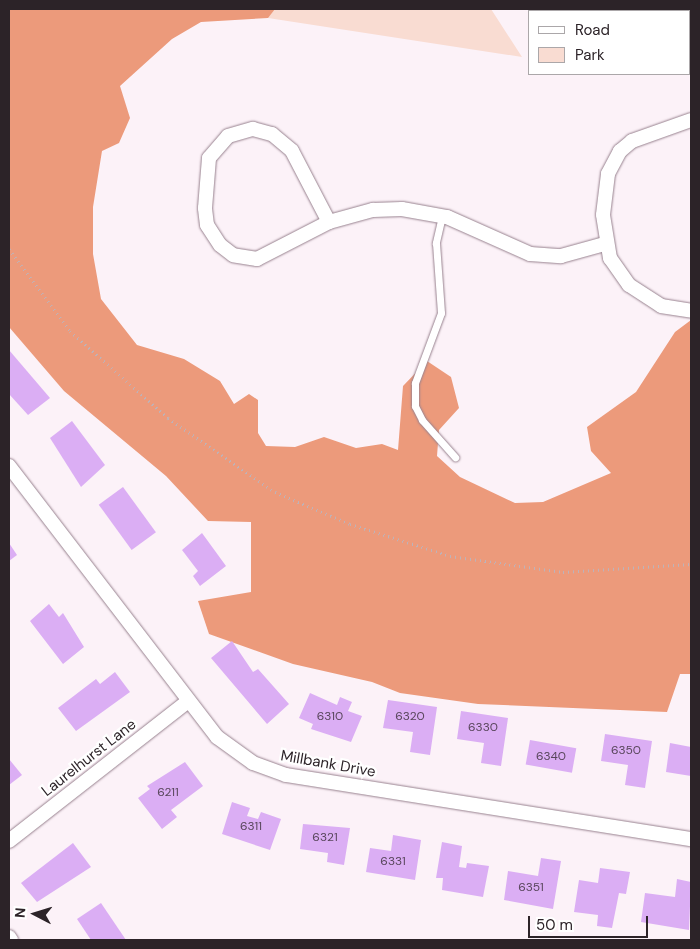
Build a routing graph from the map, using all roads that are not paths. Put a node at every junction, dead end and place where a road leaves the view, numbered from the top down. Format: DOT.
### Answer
graph roads {
  1 [pos="691,120"];
  2 [pos="442,216"];
  3 [pos="330,222"];
  4 [pos="605,244"];
  5 [pos="691,311"];
  6 [pos="455,457"];
  7 [pos="9,466"];
  8 [pos="188,701"];
  9 [pos="691,839"];
  10 [pos="9,841"];
  11 [pos="9,937"];
  12 [pos="11,940"];
  1 -- 4 [label="street"];
  2 -- 3 [label="street"];
  2 -- 4 [label="street"];
  2 -- 6 [label="lane"];
  3 -- 3 [label="street"];
  4 -- 5 [label="street"];
  7 -- 8 [label="street, Millbank Drive"];
  8 -- 9 [label="street, Millbank Drive"];
  8 -- 10 [label="street, Laurelhurst Lane"];
  11 -- 12 [label="street"];
}
